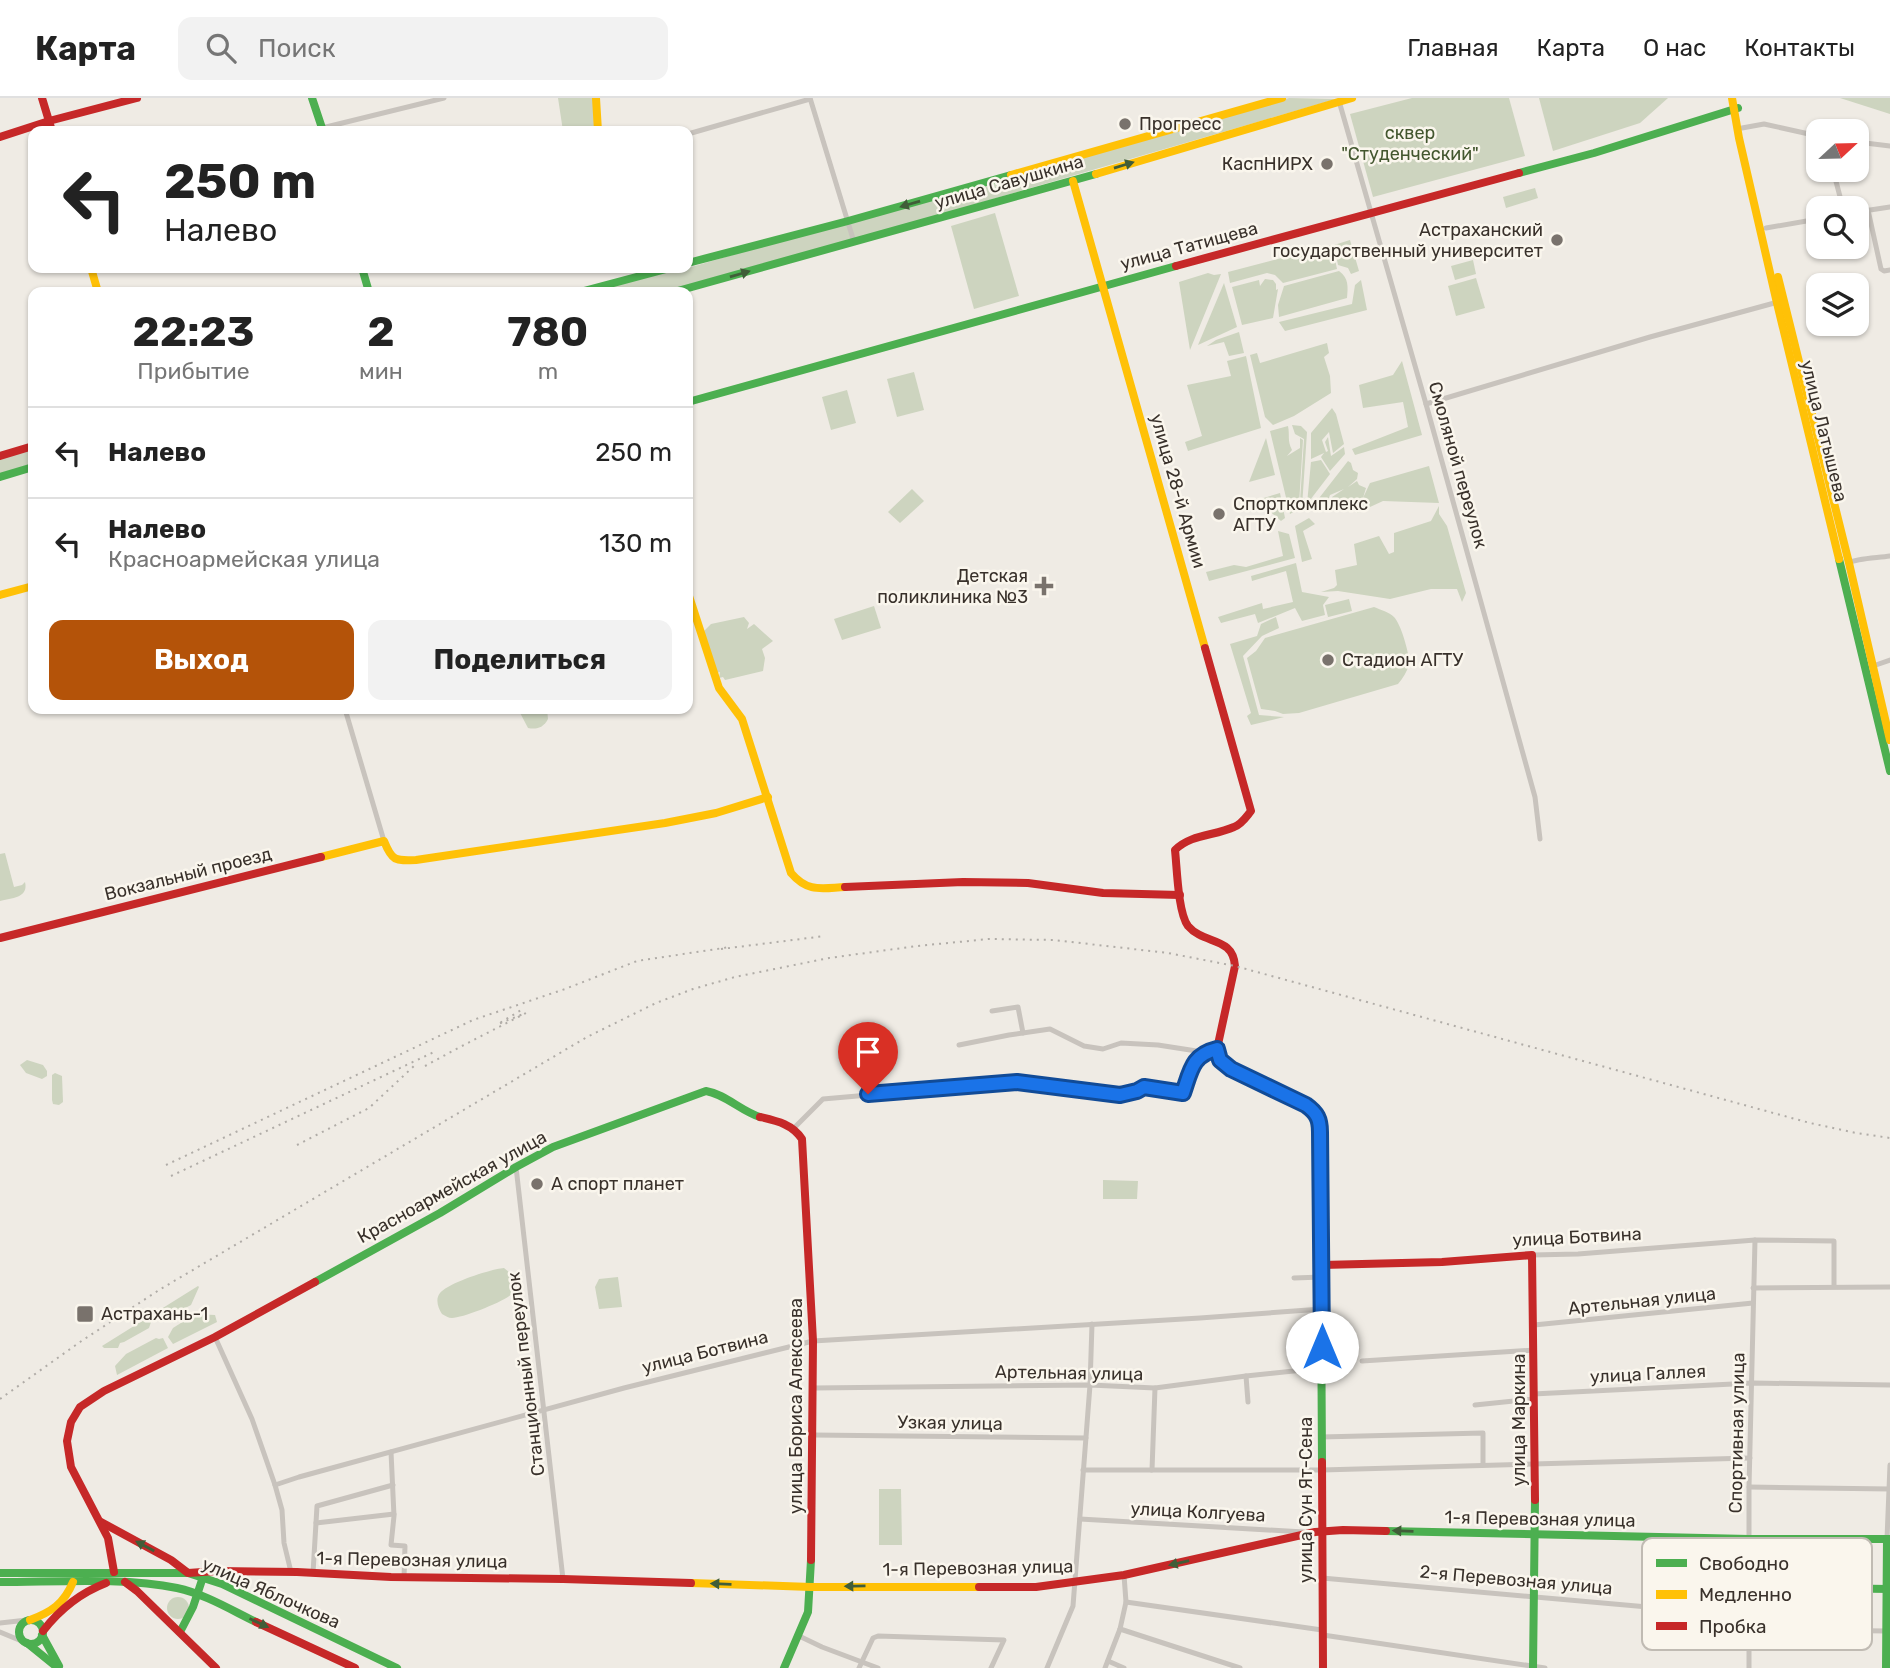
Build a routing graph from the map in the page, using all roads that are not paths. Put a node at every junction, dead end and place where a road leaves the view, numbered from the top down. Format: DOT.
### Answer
graph roads {
  1 [pos="42,98"];
  2 [pos="138,98"];
  3 [pos="312,98"];
  4 [pos="444,98"];
  5 [pos="596,98"];
  6 [pos="1282,98"];
  7 [pos="1352,98"];
  8 [pos="1734,98"];
  9 [pos="810,99"];
  10 [pos="1339,100"];
  11 [pos="1736,108"];
  12 [pos="50,121"];
  13 [pos="33,126"];
  14 [pos="51,126"];
  15 [pos="322,126"];
  16 [pos="335,126"];
  17 [pos="598,126"];
  18 [pos="28,128"];
  19 [pos="1742,128"];
  20 [pos="693,133"];
  21 [pos="1806,133"];
  22 [pos="0,136"];
  23 [pos="1869,143"];
  24 [pos="1890,146"];
  25 [pos="1073,180"];
  26 [pos="1890,207"];
  27 [pos="1869,210"];
  28 [pos="1372,214"];
  29 [pos="1869,214"];
  30 [pos="848,221"];
  31 [pos="1806,221"];
  32 [pos="1766,228"];
  33 [pos="854,242"];
  34 [pos="693,262"];
  35 [pos="1890,270"];
  36 [pos="630,273"];
  37 [pos="650,273"];
  38 [pos="631,278"];
  39 [pos="1103,286"];
  40 [pos="598,287"];
  41 [pos="692,287"];
  42 [pos="1780,301"];
  43 [pos="693,401"];
  44 [pos="1426,404"];
  45 [pos="28,448"];
  46 [pos="0,456"];
  47 [pos="28,469"];
  48 [pos="0,477"];
  49 [pos="1890,555"];
  50 [pos="1845,565"];
  51 [pos="28,588"];
  52 [pos="0,596"];
  53 [pos="693,609"];
  54 [pos="1890,660"];
  55 [pos="1869,668"];
  56 [pos="346,714"];
  57 [pos="1890,740"];
  58 [pos="1890,771"];
  59 [pos="768,797"];
  60 [pos="1540,839"];
  61 [pos="384,841"];
  62 [pos="1180,895"];
  63 [pos="0,938"];
  64 [pos="992,1011"];
  65 [pos="1023,1033"];
  66 [pos="959,1045"];
  67 [pos="1217,1049"];
  68 [pos="1203,1052"];
  69 [pos="794,1128"];
  70 [pos="516,1167"];
  71 [pos="1755,1240"];
  72 [pos="1532,1255"];
  73 [pos="1322,1265"];
  74 [pos="1322,1277"];
  75 [pos="1294,1278"];
  76 [pos="1834,1286"];
  77 [pos="1890,1287"];
  78 [pos="1753,1288"];
  79 [pos="1753,1303"];
  80 [pos="1322,1309"];
  81 [pos="1092,1324"];
  82 [pos="1534,1325"];
  83 [pos="215,1337"];
  84 [pos="813,1341"];
  85 [pos="1534,1350"];
  86 [pos="1362,1361"];
  87 [pos="1322,1368"];
  88 [pos="1246,1376"];
  89 [pos="1752,1383"];
  90 [pos="1090,1385"];
  91 [pos="1890,1385"];
  92 [pos="814,1388"];
  93 [pos="1155,1388"];
  94 [pos="1533,1397"];
  95 [pos="1248,1400"];
  96 [pos="1475,1405"];
  97 [pos="544,1410"];
  98 [pos="813,1436"];
  99 [pos="1321,1437"];
  100 [pos="1086,1438"];
  101 [pos="391,1452"];
  102 [pos="1750,1458"];
  103 [pos="1534,1464"];
  104 [pos="1483,1465"];
  105 [pos="1890,1465"];
  106 [pos="1083,1470"];
  107 [pos="1152,1470"];
  108 [pos="1322,1470"];
  109 [pos="275,1485"];
  110 [pos="393,1485"];
  111 [pos="1749,1487"];
  112 [pos="1889,1489"];
  113 [pos="394,1514"];
  114 [pos="1080,1519"];
  115 [pos="101,1522"];
  116 [pos="316,1523"];
  117 [pos="1318,1532"];
  118 [pos="1535,1535"];
  119 [pos="1696,1538"];
  120 [pos="1749,1538"];
  121 [pos="1889,1539"];
  122 [pos="114,1572"];
  123 [pos="291,1572"];
  124 [pos="0,1573"];
  125 [pos="188,1573"];
  126 [pos="313,1573"];
  127 [pos="1124,1575"];
  128 [pos="203,1577"];
  129 [pos="404,1578"];
  130 [pos="563,1578"];
  131 [pos="1322,1578"];
  132 [pos="0,1581"];
  133 [pos="60,1582"];
  134 [pos="73,1582"];
  135 [pos="112,1582"];
  136 [pos="125,1582"];
  137 [pos="1075,1584"];
  138 [pos="811,1587"];
  139 [pos="1889,1589"];
  140 [pos="197,1594"];
  141 [pos="1533,1597"];
  142 [pos="66,1598"];
  143 [pos="1126,1602"];
  144 [pos="1642,1607"];
  145 [pos="28,1620"];
  146 [pos="0,1623"];
  147 [pos="1120,1629"];
  148 [pos="1872,1631"];
  149 [pos="1886,1631"];
  150 [pos="0,1632"];
  151 [pos="180,1632"];
  152 [pos="1323,1632"];
  153 [pos="42,1633"];
  154 [pos="797,1635"];
  155 [pos="25,1642"];
  156 [pos="1749,1650"];
  157 [pos="862,1661"];
  158 [pos="1108,1661"];
  159 [pos="1533,1667"];
  160 [pos="60,1668"];
  161 [pos="216,1668"];
  162 [pos="355,1668"];
  163 [pos="397,1668"];
  164 [pos="784,1668"];
  165 [pos="859,1668"];
  166 [pos="878,1668"];
  167 [pos="991,1668"];
  168 [pos="1047,1668"];
  169 [pos="1105,1668"];
  170 [pos="1125,1668"];
  171 [pos="1240,1668"];
  172 [pos="1323,1668"];
  173 [pos="1545,1668"];
  174 [pos="1749,1668"];
  175 [pos="1886,1668"];
  1 -- 12 [label="main road"];
  2 -- 12 [label="main road"];
  3 -- 15 [label="main road"];
  4 -- 16 [label="street"];
  5 -- 17 [label="main road"];
  6 -- 30 [label="main road, улица Савушкина, one-way"];
  7 -- 10 [label="main road, улица Савушкина"];
  8 -- 11 [label="main road, улица Латышева"];
  9 -- 20 [label="street"];
  9 -- 30 [label="street"];
  25 -- 10 [label="main road, улица Савушкина, one-way"];
  10 -- 28 [label="street, Смоляной переулок"];
  11 -- 19 [label="main road, улица Латышева"];
  11 -- 28 [label="main road, улица Татищева"];
  11 -- 42 [label="main road, улица Латышева"];
  12 -- 13 [label="main road"];
  12 -- 14 [label="main road"];
  18 -- 22 [label="main road"];
  19 -- 21 [label="street"];
  19 -- 32 [label="main road, улица Латышева"];
  23 -- 24 [label="street"];
  25 -- 33 [label="main road, улица Савушкина"];
  25 -- 39 [label="main road, улица 28-й Армии"];
  26 -- 27 [label="street"];
  28 -- 39 [label="main road, улица Татищева"];
  28 -- 44 [label="street, Смоляной переулок"];
  29 -- 35 [label="street"];
  30 -- 33 [label="street"];
  30 -- 34 [label="main road, улица Савушкина"];
  31 -- 32 [label="street"];
  32 -- 42 [label="main road, улица Латышева"];
  41 -- 33 [label="main road, улица Савушкина, one-way"];
  36 -- 38 [label="main road"];
  37 -- 38 [label="main road"];
  38 -- 40 [label="main road"];
  39 -- 43 [label="main road, улица Татищева"];
  39 -- 62 [label="main road, улица 28-й Армии"];
  42 -- 44 [label="street"];
  42 -- 50 [label="main road, улица Латышева"];
  44 -- 60 [label="street, Смоляной переулок"];
  45 -- 46 [label="main road"];
  47 -- 48 [label="main road"];
  49 -- 50 [label="street"];
  50 -- 55 [label="main road, улица Латышева"];
  51 -- 52 [label="main road"];
  53 -- 59 [label="main road"];
  54 -- 55 [label="street"];
  55 -- 57 [label="main road, улица Латышева"];
  55 -- 58 [label="main road, улица Латышева"];
  56 -- 61 [label="street"];
  59 -- 61 [label="main road"];
  59 -- 62 [label="main road"];
  61 -- 63 [label="main road, Вокзальный проезд"];
  62 -- 67 [label="main road"];
  64 -- 65 [label="street"];
  65 -- 66 [label="street"];
  65 -- 68 [label="street"];
  67 -- 68 [label="street"];
  67 -- 73 [label="main road, улица Сун Ят-Сена"];
  68 -- 69 [label="street"];
  69 -- 70 [label="main road, Красноармейская улица"];
  69 -- 84 [label="main road, улица Бориса Алексеева"];
  70 -- 83 [label="main road, Красноармейская улица"];
  70 -- 97 [label="street, Станционный переулок"];
  71 -- 72 [label="street, улица Ботвина"];
  71 -- 76 [label="street, улица Ботвина"];
  71 -- 78 [label="street, Спортивная улица"];
  72 -- 73 [label="main road, улица Ботвина"];
  72 -- 82 [label="main road, улица Маркина"];
  73 -- 74 [label="main road, улица Сун Ят-Сена"];
  74 -- 75 [label="street"];
  74 -- 80 [label="main road, улица Сун Ят-Сена"];
  76 -- 77 [label="street"];
  76 -- 78 [label="street"];
  78 -- 79 [label="street, Спортивная улица"];
  79 -- 82 [label="street, Артельная улица"];
  79 -- 89 [label="street, Спортивная улица"];
  80 -- 81 [label="street, улица Ботвина"];
  80 -- 87 [label="main road, улица Сун Ят-Сена"];
  81 -- 84 [label="street, улица Ботвина"];
  81 -- 90 [label="street"];
  82 -- 85 [label="main road, улица Маркина"];
  83 -- 109 [label="street"];
  83 -- 115 [label="main road, Красноармейская улица"];
  84 -- 92 [label="main road, улица Бориса Алексеева"];
  84 -- 97 [label="street, улица Ботвина"];
  85 -- 86 [label="street"];
  85 -- 94 [label="main road, улица Маркина"];
  87 -- 88 [label="street, Артельная улица"];
  87 -- 99 [label="main road, улица Сун Ят-Сена"];
  88 -- 93 [label="street, Артельная улица"];
  88 -- 95 [label="street"];
  89 -- 91 [label="street, улица Галлея"];
  89 -- 94 [label="street, улица Галлея"];
  89 -- 102 [label="street, Спортивная улица"];
  90 -- 92 [label="street, Артельная улица"];
  90 -- 93 [label="street, Артельная улица"];
  90 -- 100 [label="street"];
  92 -- 98 [label="main road, улица Бориса Алексеева"];
  93 -- 107 [label="street"];
  94 -- 96 [label="street, улица Галлея"];
  94 -- 103 [label="main road, улица Маркина"];
  97 -- 101 [label="street, улица Ботвина"];
  97 -- 130 [label="street, Станционный переулок"];
  98 -- 100 [label="street, Узкая улица"];
  98 -- 138 [label="main road, улица Бориса Алексеева"];
  99 -- 104 [label="street"];
  99 -- 108 [label="main road, улица Сун Ят-Сена"];
  100 -- 106 [label="street"];
  101 -- 109 [label="street, улица Ботвина"];
  101 -- 110 [label="street"];
  102 -- 103 [label="street"];
  102 -- 111 [label="street, Спортивная улица"];
  103 -- 104 [label="street"];
  103 -- 118 [label="main road, улица Маркина"];
  104 -- 108 [label="street"];
  105 -- 112 [label="street"];
  106 -- 107 [label="street"];
  106 -- 114 [label="street"];
  107 -- 108 [label="street"];
  108 -- 117 [label="main road, улица Сун Ят-Сена"];
  109 -- 123 [label="street"];
  110 -- 113 [label="street"];
  110 -- 116 [label="street"];
  111 -- 112 [label="street"];
  111 -- 120 [label="street, Спортивная улица"];
  112 -- 121 [label="street"];
  113 -- 116 [label="street"];
  113 -- 129 [label="street"];
  114 -- 117 [label="street, улица Колгуева"];
  114 -- 137 [label="street"];
  115 -- 122 [label="main road, Красноармейская улица"];
  125 -- 115 [label="main road, one-way"];
  116 -- 126 [label="street"];
  118 -- 117 [label="main road, 1-я Перевозная улица, one-way"];
  117 -- 127 [label="main road, 1-я Перевозная улица, one-way"];
  117 -- 131 [label="main road, улица Сун Ят-Сена"];
  118 -- 119 [label="main road, 1-я Перевозная улица"];
  118 -- 141 [label="main road, улица Маркина"];
  121 -- 139 [label="main road"];
  122 -- 124 [label="main road, улица Яблочкова"];
  122 -- 125 [label="main road, улица Яблочкова"];
  123 -- 125 [label="main road, 1-я Перевозная улица"];
  123 -- 126 [label="main road, 1-я Перевозная улица"];
  125 -- 128 [label="main road, улица Яблочкова"];
  126 -- 129 [label="main road, 1-я Перевозная улица"];
  127 -- 137 [label="main road, 1-я Перевозная улица"];
  127 -- 143 [label="street"];
  128 -- 140 [label="main road"];
  128 -- 163 [label="main road, улица Яблочкова"];
  129 -- 130 [label="main road, 1-я Перевозная улица"];
  138 -- 130 [label="main road, 1-я Перевозная улица, one-way"];
  131 -- 141 [label="street, 2-я Перевозная улица"];
  131 -- 152 [label="main road, улица Сун Ят-Сена"];
  132 -- 133 [label="main road, улица Яблочкова"];
  133 -- 134 [label="main road, улица Яблочкова"];
  133 -- 142 [label="main road"];
  134 -- 135 [label="main road, улица Яблочкова"];
  134 -- 142 [label="main road"];
  135 -- 136 [label="main road, улица Яблочкова"];
  135 -- 153 [label="main road"];
  136 -- 140 [label="main road, улица Яблочкова"];
  136 -- 151 [label="main road"];
  137 -- 138 [label="main road, 1-я Перевозная улица, one-way"];
  137 -- 168 [label="street"];
  138 -- 154 [label="main road, улица Бориса Алексеева"];
  139 -- 149 [label="main road"];
  140 -- 151 [label="main road"];
  140 -- 162 [label="main road, улица Яблочкова, one-way"];
  141 -- 144 [label="street, 2-я Перевозная улица"];
  141 -- 159 [label="main road, улица Маркина"];
  142 -- 145 [label="main road"];
  143 -- 147 [label="street"];
  143 -- 152 [label="street"];
  145 -- 146 [label="street"];
  145 -- 153 [label="main road"];
  145 -- 155 [label="main road"];
  147 -- 158 [label="street"];
  147 -- 171 [label="street"];
  148 -- 149 [label="street"];
  149 -- 175 [label="main road"];
  150 -- 155 [label="street"];
  151 -- 161 [label="main road"];
  152 -- 159 [label="street"];
  152 -- 172 [label="main road, улица Сун Ят-Сена"];
  153 -- 155 [label="main road"];
  153 -- 160 [label="main road"];
  154 -- 157 [label="street"];
  154 -- 164 [label="main road, улица Бориса Алексеева"];
  155 -- 160 [label="main road"];
  156 -- 174 [label="street, Спортивная улица"];
  157 -- 165 [label="street"];
  157 -- 166 [label="street"];
  157 -- 167 [label="street"];
  158 -- 169 [label="street"];
  158 -- 170 [label="street"];
  159 -- 173 [label="street"];
}
